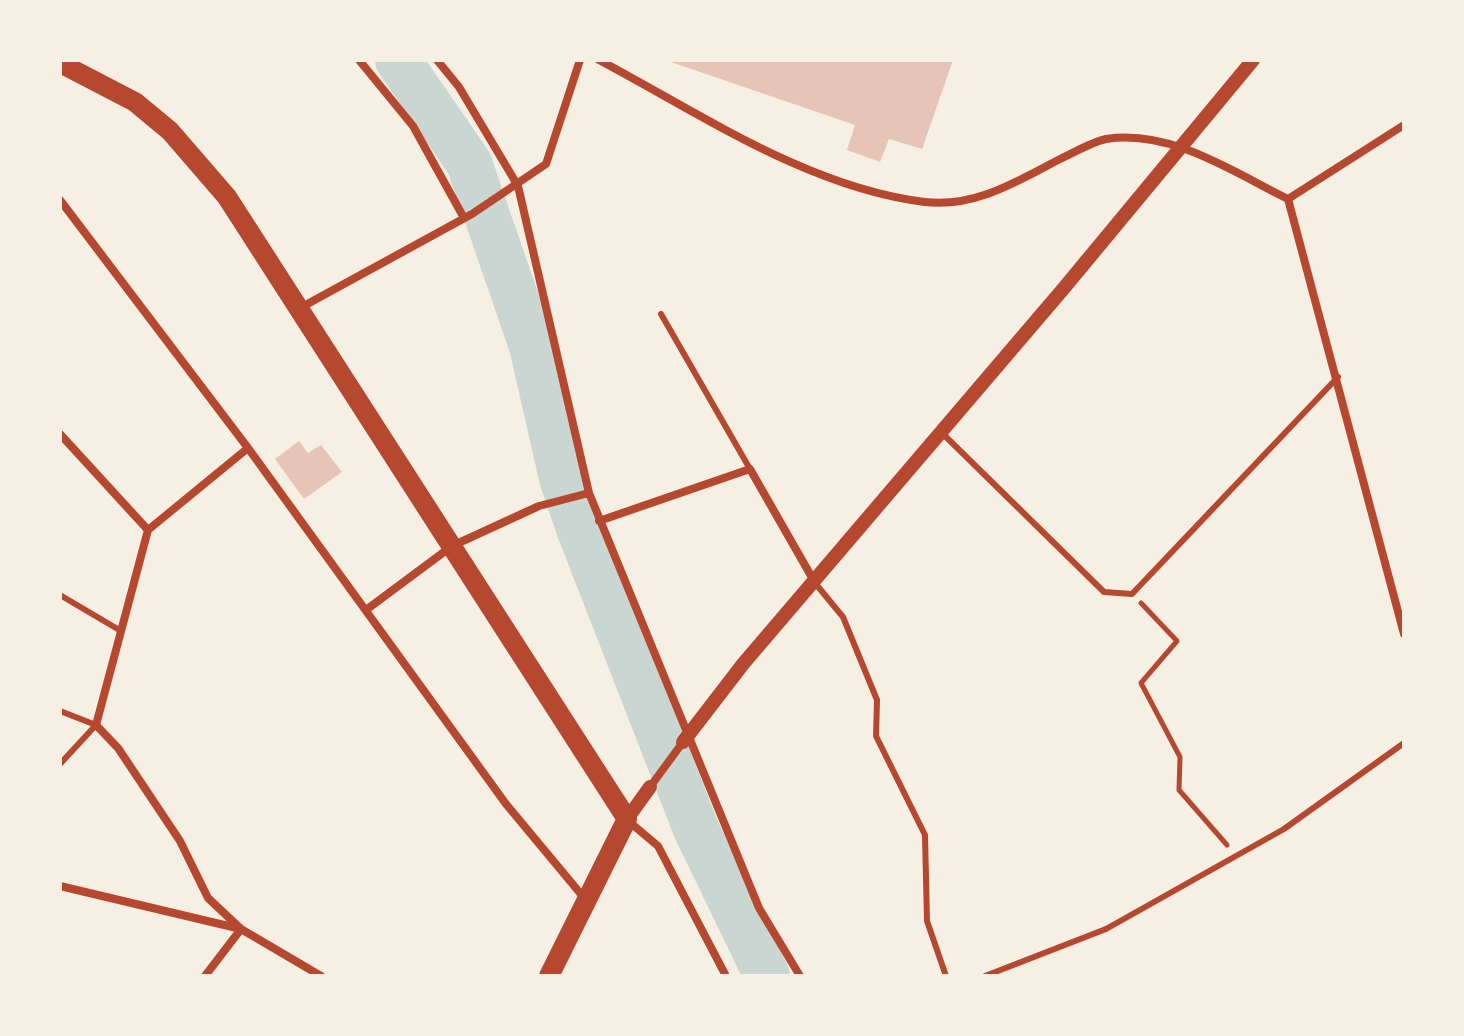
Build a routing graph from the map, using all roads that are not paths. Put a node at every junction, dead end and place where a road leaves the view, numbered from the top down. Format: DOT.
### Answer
graph roads {
  1 [pos="359,60"];
  2 [pos="437,60"];
  3 [pos="580,60"];
  4 [pos="599,60"];
  5 [pos="1253,60"];
  6 [pos="60,63"];
  7 [pos="1404,125"];
  8 [pos="1180,147"];
  9 [pos="518,186"];
  10 [pos="1288,199"];
  11 [pos="60,200"];
  12 [pos="468,216"];
  13 [pos="299,308"];
  14 [pos="661,314"];
  15 [pos="1338,377"];
  16 [pos="942,433"];
  17 [pos="60,434"];
  18 [pos="248,448"];
  19 [pos="750,469"];
  20 [pos="584,494"];
  21 [pos="599,521"];
  22 [pos="148,530"];
  23 [pos="452,546"];
  24 [pos="814,582"];
  25 [pos="60,595"];
  26 [pos="366,610"];
  27 [pos="121,631"];
  28 [pos="1404,634"];
  29 [pos="60,711"];
  30 [pos="96,725"];
  31 [pos="686,737"];
  32 [pos="1404,743"];
  33 [pos="60,764"];
  34 [pos="650,787"];
  35 [pos="627,819"];
  36 [pos="60,886"];
  37 [pos="588,903"];
  38 [pos="241,929"];
  39 [pos="205,976"];
  40 [pos="321,976"];
  41 [pos="549,976"];
  42 [pos="726,976"];
  43 [pos="800,976"];
  44 [pos="946,976"];
  45 [pos="985,976"];
  1 -- 12 [label="street"];
  2 -- 9 [label="street"];
  3 -- 9 [label="street"];
  4 -- 8 [label="street"];
  5 -- 8 [label="street"];
  6 -- 13 [label="main road"];
  7 -- 10 [label="street"];
  8 -- 10 [label="street"];
  8 -- 16 [label="street"];
  9 -- 12 [label="street"];
  9 -- 20 [label="street"];
  10 -- 15 [label="street"];
  11 -- 18 [label="street"];
  12 -- 13 [label="street"];
  13 -- 23 [label="main road"];
  14 -- 19 [label="lane"];
  15 -- 16 [label="lane"];
  15 -- 28 [label="street"];
  16 -- 24 [label="street"];
  17 -- 22 [label="street"];
  18 -- 22 [label="street"];
  18 -- 26 [label="street"];
  19 -- 21 [label="street"];
  19 -- 24 [label="street"];
  20 -- 21 [label="street"];
  20 -- 23 [label="street"];
  21 -- 31 [label="street"];
  22 -- 27 [label="street"];
  23 -- 26 [label="street"];
  23 -- 35 [label="main road"];
  24 -- 31 [label="street"];
  24 -- 44 [label="lane"];
  25 -- 27 [label="lane"];
  26 -- 37 [label="street"];
  27 -- 30 [label="street"];
  29 -- 30 [label="lane"];
  30 -- 33 [label="lane"];
  30 -- 38 [label="street"];
  31 -- 34 [label="street"];
  31 -- 43 [label="street"];
  32 -- 45 [label="lane"];
  34 -- 35 [label="street"];
  35 -- 37 [label="main road"];
  35 -- 42 [label="street"];
  36 -- 38 [label="street"];
  37 -- 41 [label="main road"];
  38 -- 39 [label="street"];
  38 -- 40 [label="street"];
}
